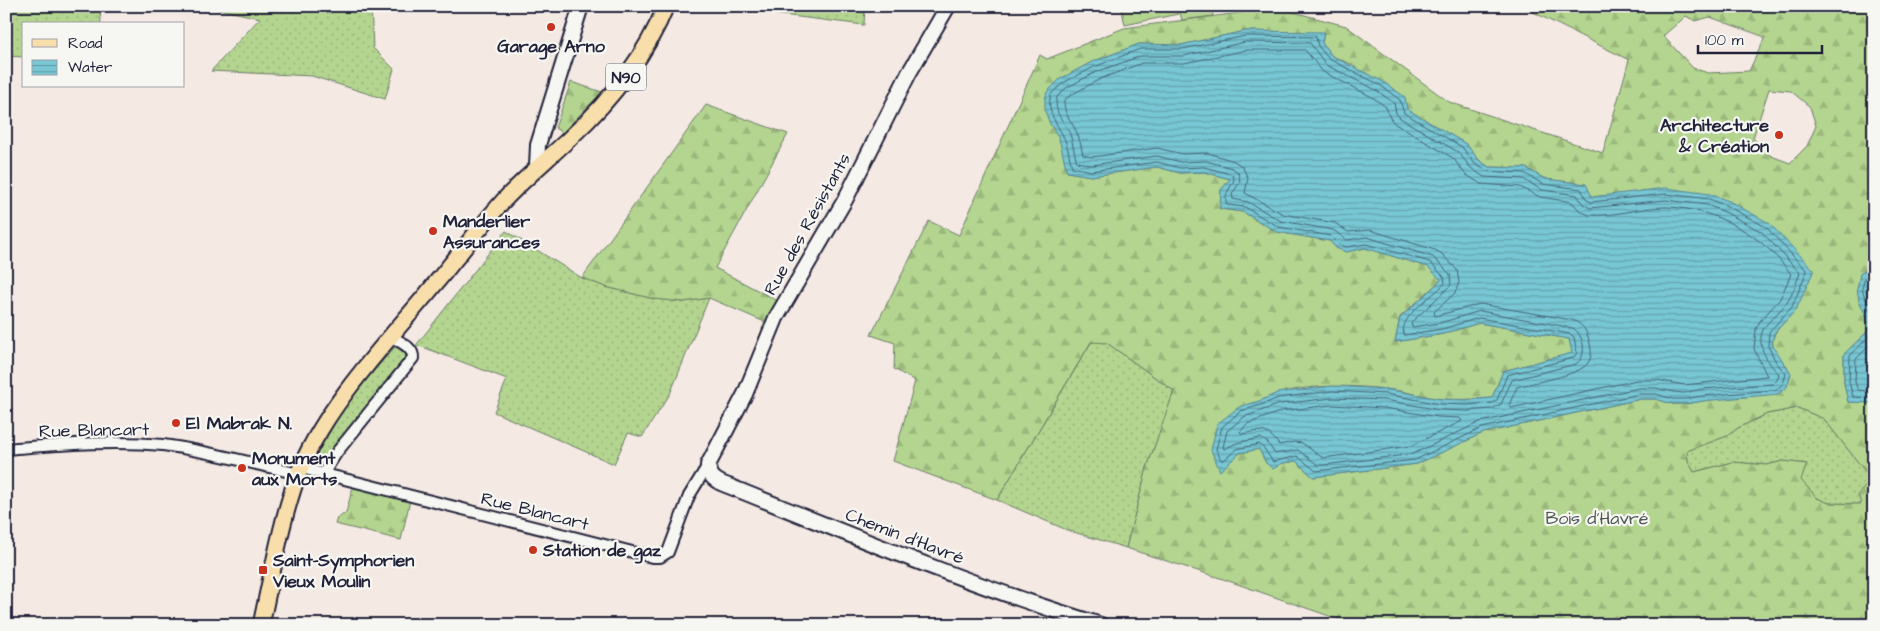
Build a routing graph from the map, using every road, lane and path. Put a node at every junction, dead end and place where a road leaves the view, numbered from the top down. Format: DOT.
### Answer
graph roads {
  1 [pos="581,6"];
  2 [pos="666,6"];
  3 [pos="948,6"];
  4 [pos="538,166"];
  5 [pos="391,336"];
  6 [pos="6,449"];
  7 [pos="708,466"];
  8 [pos="300,471"];
  9 [pos="323,474"];
  10 [pos="260,625"];
  11 [pos="1101,625"];
  1 -- 4 [label="street"];
  2 -- 4 [label="main road, N90"];
  3 -- 7 [label="street, Rue des Résistants"];
  4 -- 5 [label="main road, N90"];
  5 -- 8 [label="main road, N90"];
  5 -- 9 [label="street"];
  6 -- 8 [label="street, Rue Blancart"];
  7 -- 9 [label="street, Rue Blancart"];
  7 -- 11 [label="street, Chemin d'Havré"];
  8 -- 9 [label="street, Rue Blancart"];
  8 -- 10 [label="main road, N90"];
}
